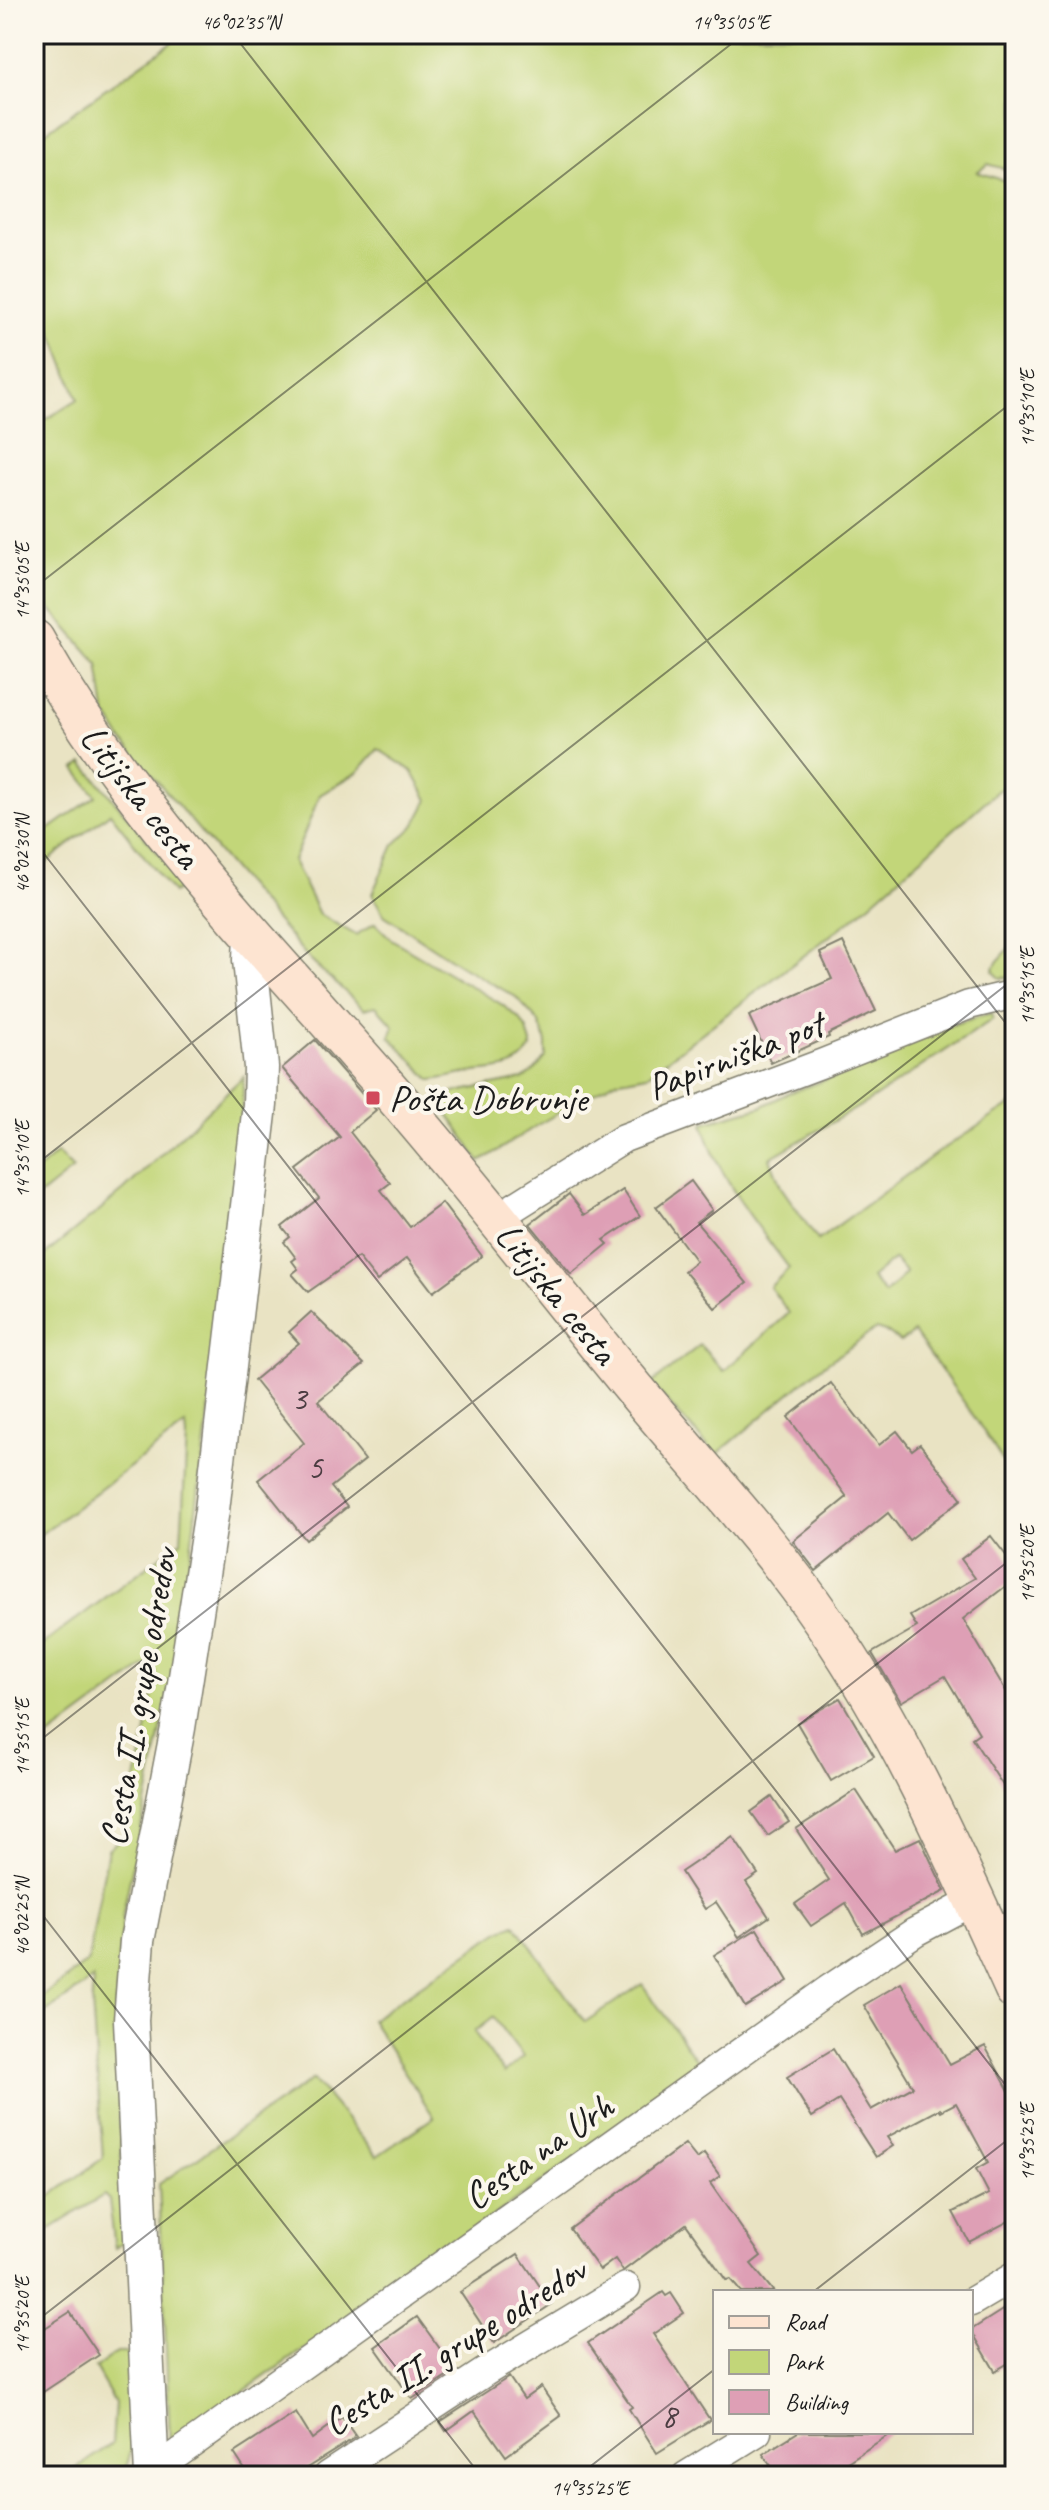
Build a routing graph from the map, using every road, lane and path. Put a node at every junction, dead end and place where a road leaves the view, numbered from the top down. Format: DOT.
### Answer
graph roads {
  1 [pos="34,640"];
  2 [pos="251,934"];
  3 [pos="1015,994"];
  4 [pos="497,1218"];
  5 [pos="975,1900"];
  6 [pos="1015,1989"];
  7 [pos="1015,2276"];
  8 [pos="626,2287"];
  9 [pos="973,2301"];
  10 [pos="754,2434"];
  11 [pos="152,2474"];
  12 [pos="327,2476"];
  13 [pos="686,2476"];
  1 -- 2 [label="main road, Litijska cesta"];
  2 -- 4 [label="main road, Litijska cesta"];
  2 -- 11 [label="street, Cesta II. grupe odredov"];
  3 -- 4 [label="street, Papirniška pot"];
  4 -- 5 [label="main road, Litijska cesta"];
  5 -- 6 [label="main road, Litijska cesta"];
  5 -- 11 [label="street, Cesta na Urh"];
  7 -- 9 [label="street"];
  8 -- 12 [label="street, Cesta II. grupe odredov"];
  10 -- 13 [label="street"];
}
